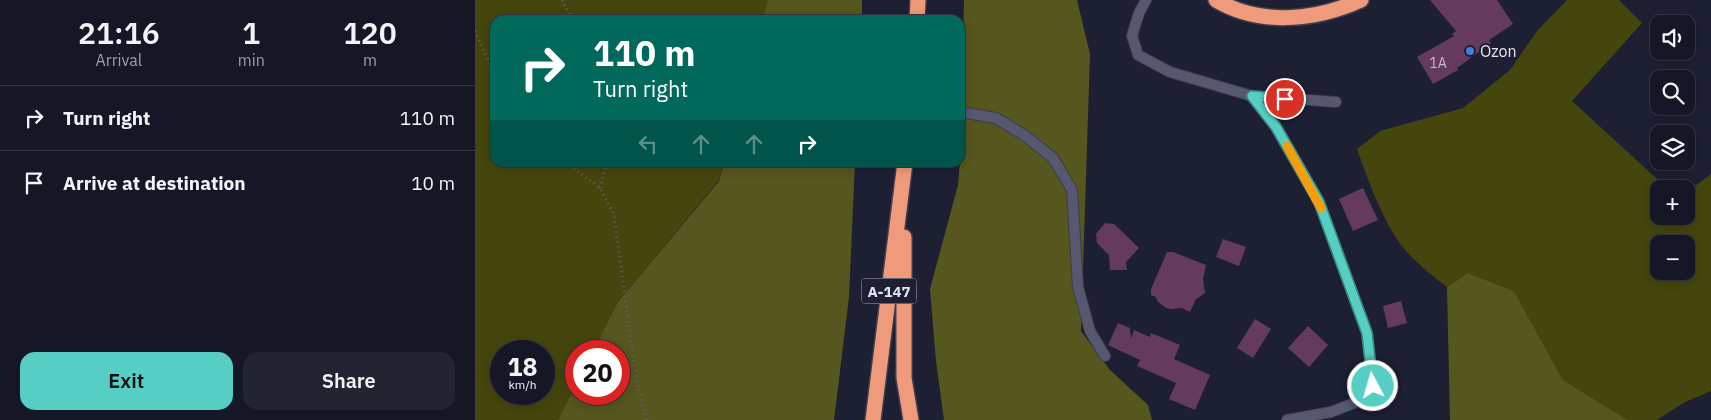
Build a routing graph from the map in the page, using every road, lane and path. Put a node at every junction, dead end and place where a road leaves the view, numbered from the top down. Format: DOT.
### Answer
graph roads {
  1 [pos="562,0"];
  2 [pos="918,0"];
  3 [pos="1146,0"];
  4 [pos="1215,0"];
  5 [pos="1361,0"];
  6 [pos="570,15"];
  7 [pos="917,15"];
  8 [pos="475,31"];
  9 [pos="490,65"];
  10 [pos="1252,96"];
  11 [pos="1336,102"];
  12 [pos="965,113"];
  13 [pos="573,167"];
  14 [pos="606,167"];
  15 [pos="904,167"];
  16 [pos="905,167"];
  17 [pos="600,188"];
  18 [pos="1105,356"];
  19 [pos="647,420"];
  20 [pos="873,420"];
  21 [pos="911,420"];
  22 [pos="1287,420"];
  1 -- 6 [label="path"];
  2 -- 7 [label="highway"];
  3 -- 10 [label="lane"];
  4 -- 5 [label="highway"];
  8 -- 9 [label="path"];
  10 -- 11 [label="lane"];
  10 -- 22 [label="lane"];
  12 -- 18 [label="lane"];
  13 -- 17 [label="path"];
  14 -- 17 [label="path"];
  15 -- 20 [label="highway, А-147"];
  16 -- 21 [label="highway, А-147"];
  17 -- 19 [label="path"];
}
